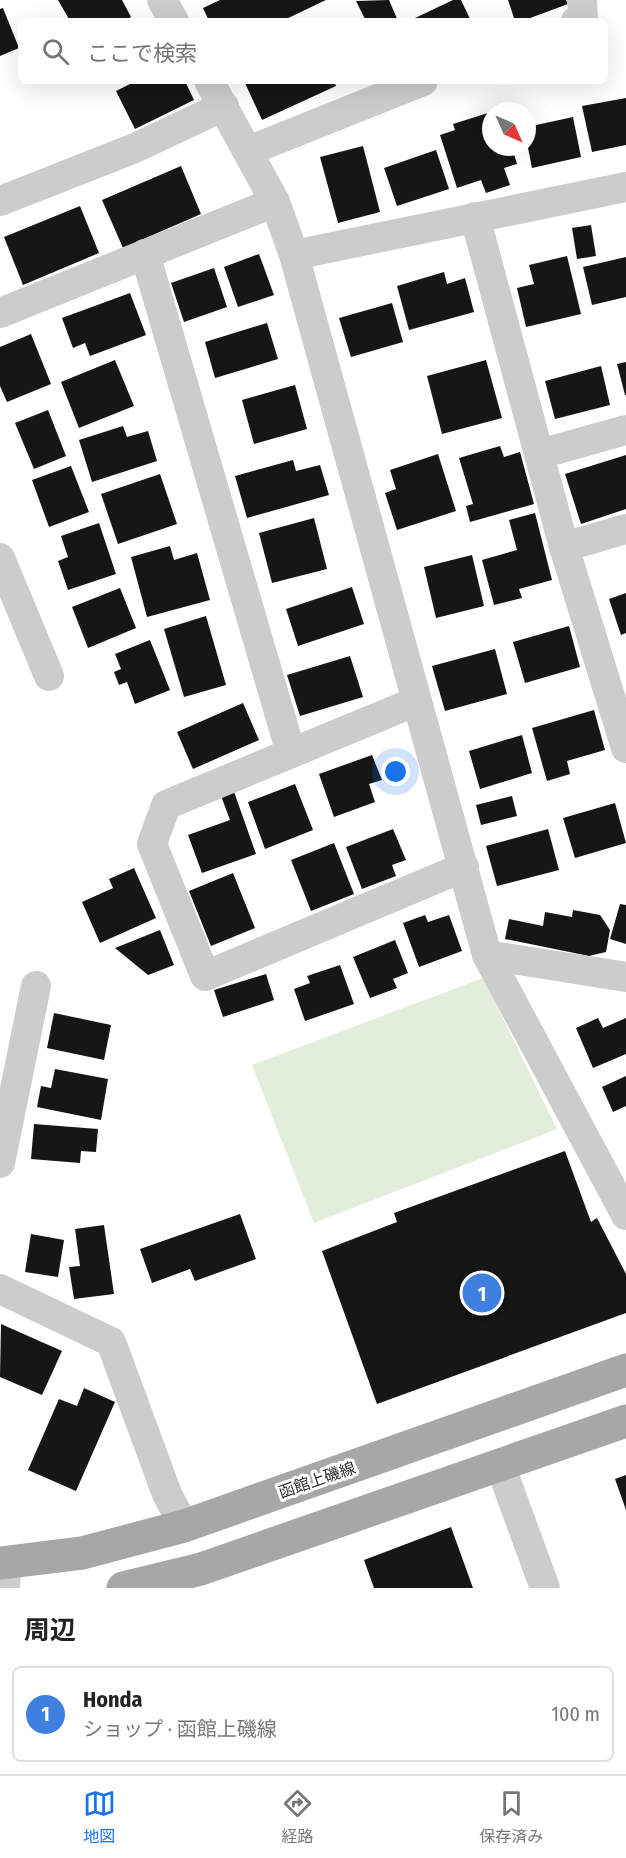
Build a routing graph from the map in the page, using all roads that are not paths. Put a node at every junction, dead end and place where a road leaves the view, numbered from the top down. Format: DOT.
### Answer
graph roads {
  1 [pos="162,0"];
  2 [pos="582,0"];
  3 [pos="172,18"];
  4 [pos="584,18"];
  5 [pos="416,84"];
  6 [pos="217,93"];
  7 [pos="248,151"];
  8 [pos="626,187"];
  9 [pos="0,201"];
  10 [pos="275,201"];
  11 [pos="475,217"];
  12 [pos="145,254"];
  13 [pos="294,255"];
  14 [pos="0,313"];
  15 [pos="626,430"];
  16 [pos="540,454"];
  17 [pos="626,530"];
  18 [pos="564,547"];
  19 [pos="0,558"];
  20 [pos="49,676"];
  21 [pos="417,701"];
  22 [pos="626,748"];
  23 [pos="291,753"];
  24 [pos="464,867"];
  25 [pos="487,955"];
  26 [pos="626,977"];
  27 [pos="36,986"];
  28 [pos="0,1163"];
  29 [pos="626,1215"];
  30 [pos="0,1289"];
  31 [pos="626,1370"];
  32 [pos="626,1421"];
  33 [pos="500,1465"];
  34 [pos="184,1526"];
  35 [pos="4,1571"];
  36 [pos="123,1588"];
  37 [pos="545,1588"];
  1 -- 3 [label="street"];
  2 -- 4 [label="street"];
  5 -- 7 [label="street"];
  6 -- 7 [label="street"];
  6 -- 9 [label="street"];
  7 -- 10 [label="street"];
  8 -- 11 [label="street"];
  10 -- 12 [label="street"];
  10 -- 13 [label="street"];
  11 -- 13 [label="street"];
  11 -- 16 [label="street"];
  12 -- 14 [label="street"];
  12 -- 23 [label="street"];
  13 -- 21 [label="street"];
  15 -- 16 [label="street"];
  16 -- 18 [label="street"];
  17 -- 18 [label="street"];
  18 -- 22 [label="street"];
  19 -- 20 [label="street"];
  21 -- 23 [label="street"];
  21 -- 24 [label="street"];
  23 -- 24 [label="street"];
  24 -- 25 [label="street"];
  25 -- 26 [label="street"];
  25 -- 29 [label="street"];
  27 -- 28 [label="street"];
  30 -- 34 [label="street"];
  31 -- 34 [label="main road, 函館上磯線"];
  32 -- 33 [label="main road"];
  33 -- 36 [label="main road"];
  33 -- 37 [label="street"];
  34 -- 35 [label="main road, 函館上磯線"];
}
